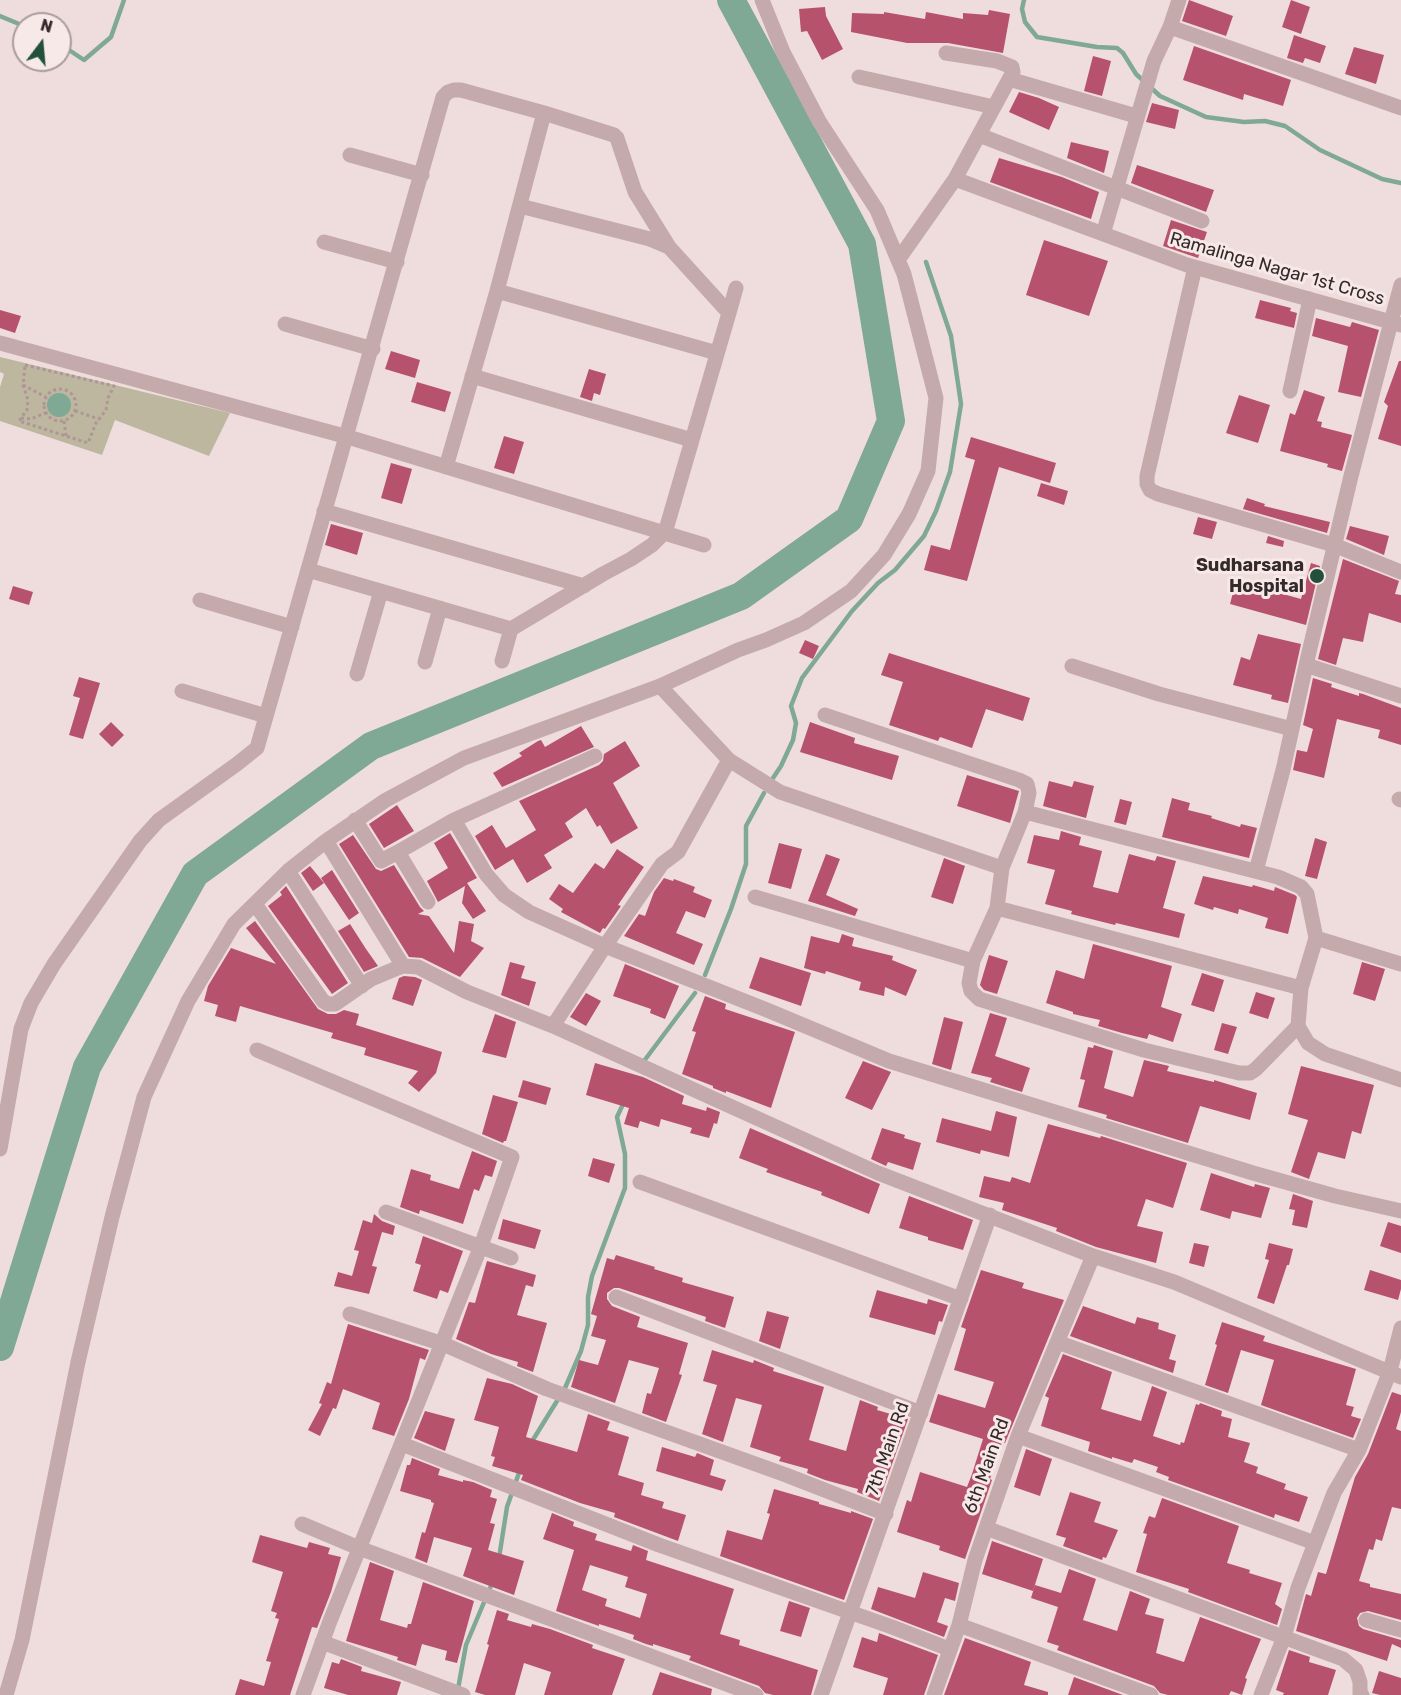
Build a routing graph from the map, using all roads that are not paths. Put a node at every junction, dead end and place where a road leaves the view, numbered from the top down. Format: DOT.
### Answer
graph roads {
  1 [pos="762,0"];
  2 [pos="1179,0"];
  3 [pos="1170,27"];
  4 [pos="946,53"];
  5 [pos="859,77"];
  6 [pos="1009,79"];
  7 [pos="994,107"];
  8 [pos="1401,108"];
  9 [pos="1139,109"];
  10 [pos="544,113"];
  11 [pos="979,135"];
  12 [pos="350,154"];
  13 [pos="422,175"];
  14 [pos="955,179"];
  15 [pos="1118,189"];
  16 [pos="520,206"];
  17 [pos="1202,221"];
  18 [pos="1103,234"];
  19 [pos="324,242"];
  20 [pos="669,247"];
  21 [pos="898,260"];
  22 [pos="397,262"];
  23 [pos="1196,267"];
  24 [pos="1401,285"];
  25 [pos="736,288"];
  26 [pos="497,291"];
  27 [pos="1310,299"];
  28 [pos="729,313"];
  29 [pos="1396,323"];
  30 [pos="285,324"];
  31 [pos="0,343"];
  32 [pos="373,349"];
  33 [pos="717,353"];
  34 [pos="472,376"];
  35 [pos="1290,391"];
  36 [pos="348,437"];
  37 [pos="692,440"];
  38 [pos="446,467"];
  39 [pos="324,511"];
  40 [pos="663,532"];
  41 [pos="704,545"];
  42 [pos="1334,545"];
  43 [pos="308,570"];
  44 [pos="1401,572"];
  45 [pos="584,586"];
  46 [pos="381,591"];
  47 [pos="200,600"];
  48 [pos="440,608"];
  49 [pos="292,627"];
  50 [pos="511,629"];
  51 [pos="502,661"];
  52 [pos="425,662"];
  53 [pos="1306,665"];
  54 [pos="1072,666"];
  55 [pos="357,674"];
  56 [pos="660,686"];
  57 [pos="182,691"];
  58 [pos="1401,696"];
  59 [pos="825,715"];
  60 [pos="266,717"];
  61 [pos="1292,729"];
  62 [pos="595,756"];
  63 [pos="729,760"];
  64 [pos="1025,812"];
  65 [pos="356,820"];
  66 [pos="454,820"];
  67 [pos="326,841"];
  68 [pos="398,852"];
  69 [pos="1002,868"];
  70 [pos="288,871"];
  71 [pos="1256,871"];
  72 [pos="755,897"];
  73 [pos="428,902"];
  74 [pos="255,904"];
  75 [pos="997,908"];
  76 [pos="1316,938"];
  77 [pos="605,946"];
  78 [pos="973,961"];
  79 [pos="1401,964"];
  80 [pos="403,966"];
  81 [pos="362,986"];
  82 [pos="1301,988"];
  83 [pos="553,1026"];
  84 [pos="1298,1026"];
  85 [pos="257,1050"];
  86 [pos="1401,1080"];
  87 [pos="0,1149"];
  88 [pos="640,1182"];
  89 [pos="1401,1211"];
  90 [pos="386,1212"];
  91 [pos="990,1215"];
  92 [pos="481,1246"];
  93 [pos="1093,1256"];
  94 [pos="511,1258"];
  95 [pos="616,1297"];
  96 [pos="961,1299"];
  97 [pos="350,1314"];
  98 [pos="1401,1328"];
  99 [pos="1057,1342"];
  100 [pos="443,1344"];
  101 [pos="1396,1374"];
  102 [pos="921,1413"];
  103 [pos="1018,1436"];
  104 [pos="402,1444"];
  105 [pos="1359,1450"];
  106 [pos="886,1514"];
  107 [pos="302,1524"];
  108 [pos="986,1528"];
  109 [pos="1315,1543"];
  110 [pos="359,1548"];
  111 [pos="851,1613"];
  112 [pos="1366,1620"];
  113 [pos="958,1625"];
  114 [pos="1401,1630"];
  115 [pos="1284,1637"];
  116 [pos="322,1642"];
  117 [pos="949,1649"];
  118 [pos="6,1695"];
  119 [pos="303,1695"];
  120 [pos="463,1695"];
  121 [pos="756,1695"];
  122 [pos="821,1695"];
  123 [pos="934,1695"];
  124 [pos="1151,1695"];
  125 [pos="1261,1695"];
  126 [pos="1362,1695"];
  1 -- 21 [label="street"];
  2 -- 3 [label="street"];
  3 -- 8 [label="street"];
  3 -- 9 [label="street"];
  4 -- 6 [label="street"];
  5 -- 7 [label="street"];
  6 -- 7 [label="street"];
  6 -- 9 [label="street"];
  7 -- 11 [label="street"];
  9 -- 15 [label="street"];
  10 -- 13 [label="street"];
  10 -- 16 [label="street"];
  10 -- 20 [label="street"];
  11 -- 14 [label="street"];
  11 -- 15 [label="street"];
  12 -- 13 [label="street"];
  13 -- 22 [label="street"];
  14 -- 18 [label="street, Ramalinga Nagar 1st Cross"];
  14 -- 21 [label="street"];
  15 -- 17 [label="street"];
  15 -- 18 [label="street"];
  16 -- 20 [label="street"];
  16 -- 26 [label="street"];
  18 -- 23 [label="street, Ramalinga Nagar 1st Cross"];
  19 -- 22 [label="street"];
  20 -- 28 [label="street"];
  21 -- 56 [label="street"];
  22 -- 32 [label="street"];
  23 -- 27 [label="street, Ramalinga Nagar 1st Cross"];
  23 -- 42 [label="street"];
  24 -- 29 [label="street"];
  25 -- 28 [label="street"];
  26 -- 33 [label="street"];
  26 -- 34 [label="street"];
  27 -- 29 [label="street, Ramalinga Nagar 1st Cross"];
  27 -- 35 [label="street"];
  28 -- 33 [label="street"];
  29 -- 42 [label="street, Ramalinga Nagar 1st Cross"];
  30 -- 32 [label="street"];
  31 -- 36 [label="street"];
  32 -- 36 [label="street"];
  33 -- 37 [label="street"];
  34 -- 37 [label="street"];
  34 -- 38 [label="street"];
  36 -- 38 [label="street"];
  36 -- 39 [label="street"];
  37 -- 40 [label="street"];
  38 -- 40 [label="street"];
  39 -- 43 [label="street"];
  39 -- 45 [label="street"];
  40 -- 41 [label="street"];
  40 -- 45 [label="street"];
  42 -- 44 [label="street"];
  42 -- 53 [label="street, Ramalinga Nagar 1st Cross"];
  43 -- 46 [label="street"];
  43 -- 49 [label="street"];
  45 -- 50 [label="street"];
  46 -- 48 [label="street"];
  46 -- 55 [label="street"];
  47 -- 49 [label="street"];
  48 -- 50 [label="street"];
  48 -- 52 [label="street"];
  49 -- 60 [label="street"];
  50 -- 51 [label="street"];
  53 -- 58 [label="street"];
  53 -- 61 [label="street, Ramalinga Nagar 1st Cross"];
  54 -- 61 [label="street"];
  56 -- 63 [label="street"];
  56 -- 65 [label="street"];
  57 -- 60 [label="street"];
  59 -- 64 [label="street"];
  60 -- 87 [label="street"];
  61 -- 71 [label="street, Ramalinga Nagar 1st Cross"];
  62 -- 66 [label="street"];
  63 -- 69 [label="street"];
  63 -- 77 [label="street"];
  64 -- 69 [label="street"];
  64 -- 71 [label="street"];
  65 -- 67 [label="street"];
  65 -- 68 [label="street"];
  66 -- 68 [label="street"];
  66 -- 77 [label="street"];
  67 -- 70 [label="street"];
  67 -- 80 [label="street"];
  68 -- 73 [label="street"];
  69 -- 75 [label="street"];
  70 -- 74 [label="street"];
  70 -- 81 [label="street"];
  71 -- 76 [label="street"];
  72 -- 78 [label="street"];
  74 -- 81 [label="street"];
  74 -- 118 [label="street"];
  75 -- 78 [label="street"];
  75 -- 82 [label="street"];
  76 -- 79 [label="street"];
  76 -- 82 [label="street"];
  77 -- 83 [label="street"];
  77 -- 89 [label="street"];
  78 -- 84 [label="street"];
  80 -- 81 [label="street"];
  80 -- 83 [label="street"];
  82 -- 84 [label="street"];
  83 -- 91 [label="street"];
  84 -- 86 [label="street"];
  85 -- 92 [label="street"];
  88 -- 96 [label="street"];
  90 -- 92 [label="street"];
  91 -- 93 [label="street"];
  91 -- 96 [label="street, 7th Main Rd"];
  92 -- 94 [label="street"];
  92 -- 100 [label="street"];
  93 -- 99 [label="street, 6th Main Rd"];
  93 -- 101 [label="street"];
  95 -- 102 [label="street"];
  96 -- 102 [label="street, 7th Main Rd"];
  97 -- 100 [label="street"];
  98 -- 101 [label="street"];
  99 -- 103 [label="street, 6th Main Rd"];
  99 -- 105 [label="street"];
  100 -- 104 [label="street"];
  100 -- 106 [label="street"];
  101 -- 105 [label="street"];
  102 -- 106 [label="street, 7th Main Rd"];
  103 -- 108 [label="street, 6th Main Rd"];
  103 -- 109 [label="street"];
  104 -- 110 [label="street"];
  104 -- 111 [label="street"];
  105 -- 109 [label="street"];
  106 -- 111 [label="street, 7th Main Rd"];
  107 -- 110 [label="street"];
  108 -- 113 [label="street, 6th Main Rd"];
  108 -- 115 [label="street"];
  109 -- 115 [label="street"];
  110 -- 116 [label="street"];
  110 -- 121 [label="street"];
  111 -- 117 [label="street"];
  111 -- 122 [label="street, 7th Main Rd"];
  112 -- 114 [label="street"];
  113 -- 117 [label="street, 6th Main Rd"];
  113 -- 124 [label="street"];
  115 -- 125 [label="street"];
  115 -- 126 [label="street"];
  116 -- 119 [label="street"];
  116 -- 120 [label="street"];
  117 -- 123 [label="street, 6th Main Rd"];
}
